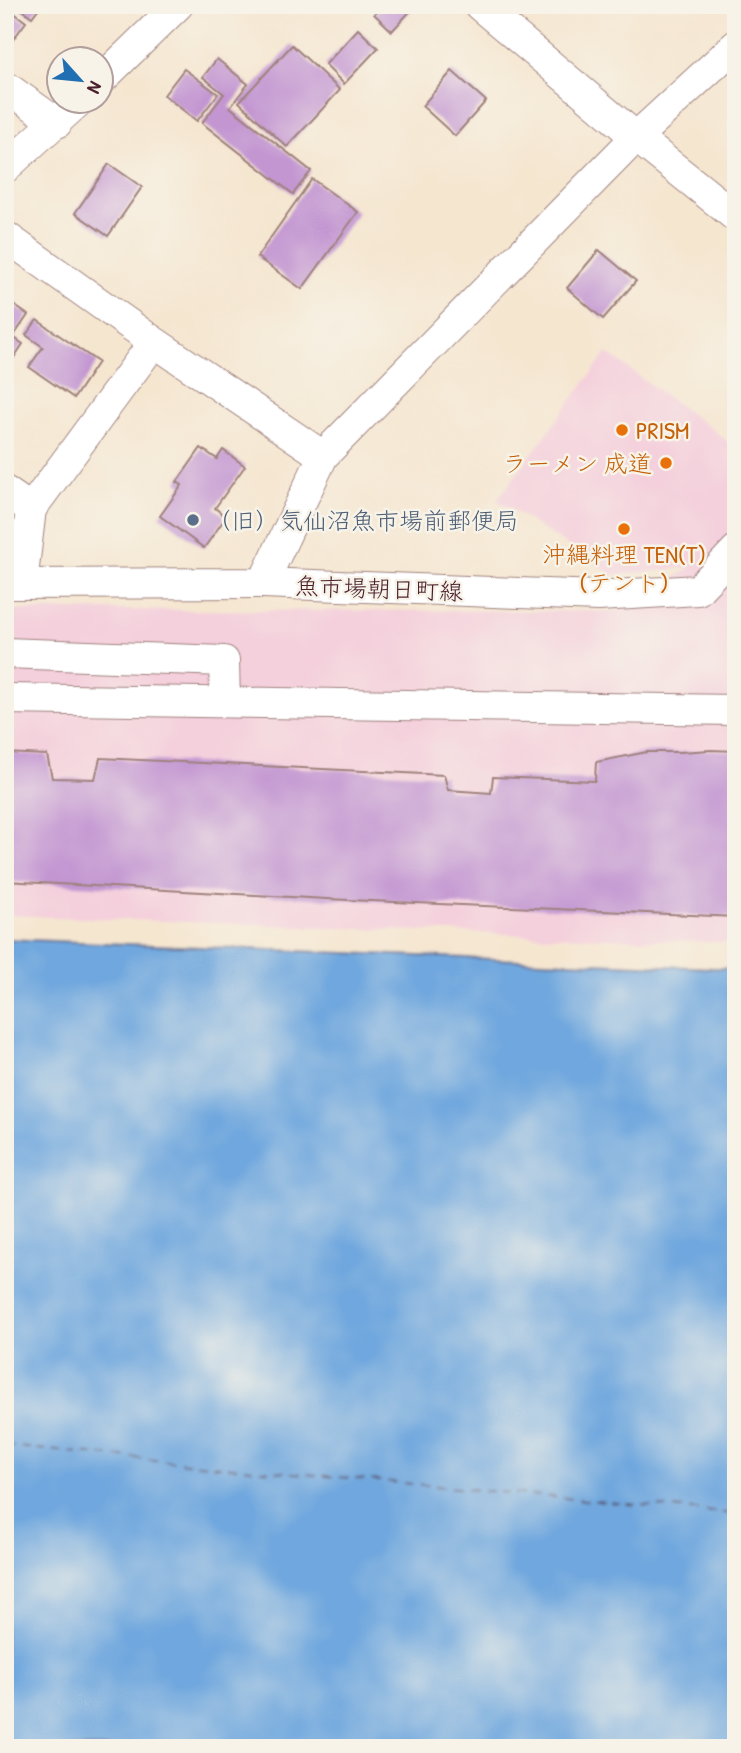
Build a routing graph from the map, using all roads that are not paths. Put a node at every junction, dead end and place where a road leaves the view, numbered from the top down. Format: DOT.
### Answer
graph roads {
  1 [pos="177,5"];
  2 [pos="479,5"];
  3 [pos="736,45"];
  4 [pos="116,65"];
  5 [pos="5,86"];
  6 [pos="63,116"];
  7 [pos="57,122"];
  8 [pos="636,137"];
  9 [pos="5,168"];
  10 [pos="736,217"];
  11 [pos="5,236"];
  12 [pos="154,342"];
  13 [pos="323,456"];
  14 [pos="5,491"];
  15 [pos="31,509"];
  16 [pos="736,550"];
  17 [pos="263,583"];
  18 [pos="13,584"];
  19 [pos="19,653"];
  20 [pos="5,699"];
  21 [pos="225,702"];
  22 [pos="736,710"];
  1 -- 4 [label="street"];
  2 -- 8 [label="street"];
  3 -- 8 [label="street"];
  5 -- 7 [label="street"];
  6 -- 7 [label="street"];
  7 -- 9 [label="street"];
  8 -- 10 [label="street"];
  8 -- 13 [label="street"];
  11 -- 12 [label="street"];
  12 -- 13 [label="street"];
  12 -- 15 [label="street"];
  13 -- 17 [label="street"];
  14 -- 15 [label="street"];
  15 -- 18 [label="street"];
  16 -- 17 [label="street, 魚市場朝日町線"];
  17 -- 18 [label="street, 魚市場朝日町線"];
  19 -- 21 [label="street"];
  20 -- 21 [label="street"];
  21 -- 22 [label="street"];
}
